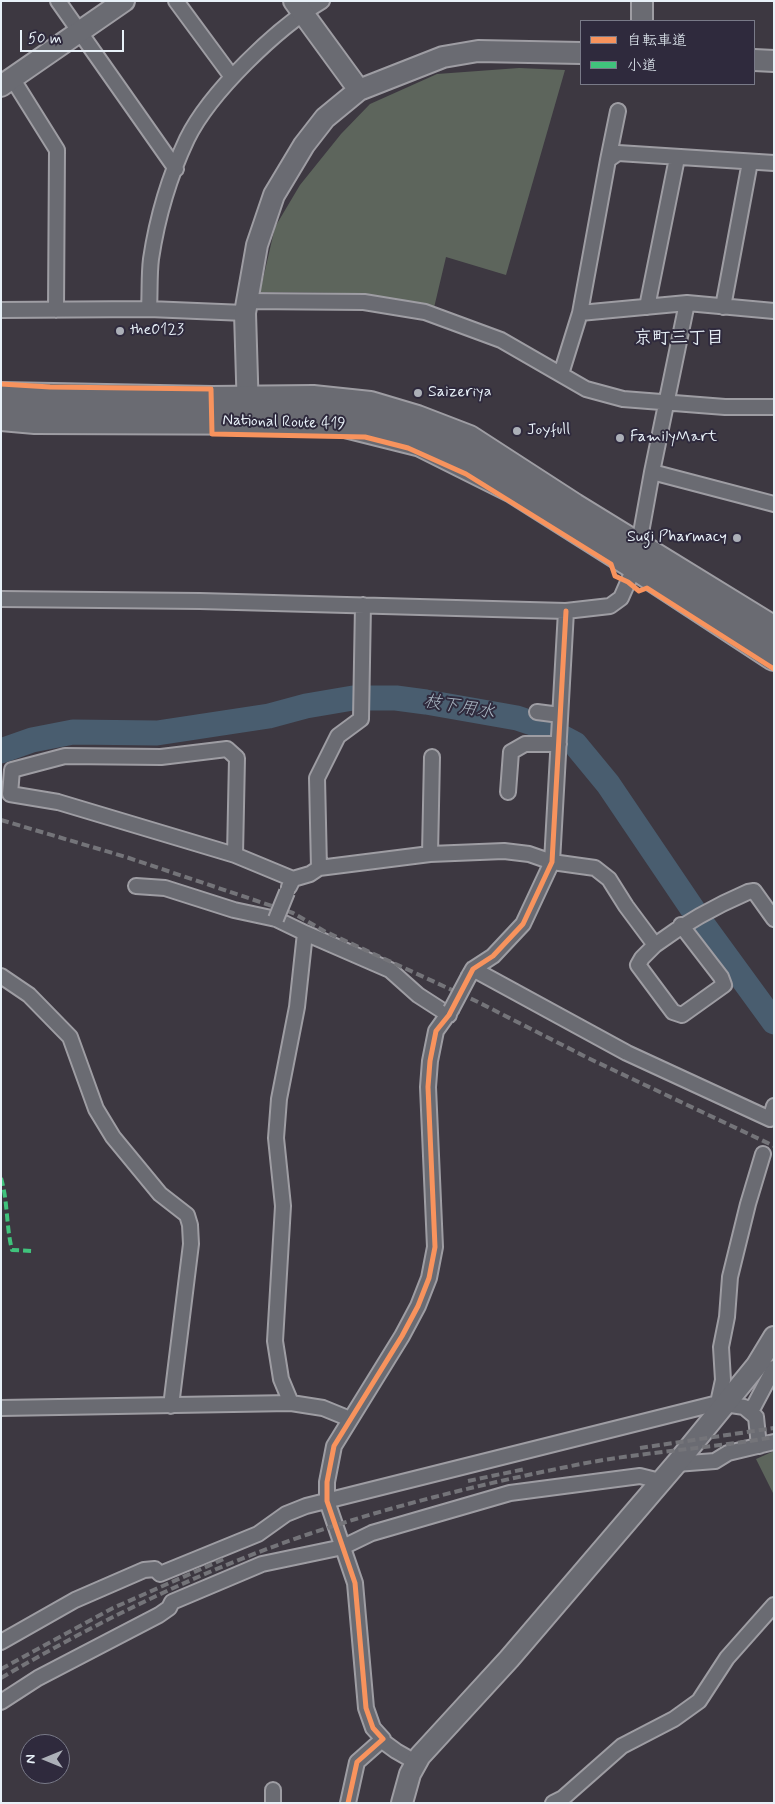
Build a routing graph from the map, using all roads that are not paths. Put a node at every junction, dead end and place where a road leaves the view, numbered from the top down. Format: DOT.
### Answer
graph roads {
  1 [pos="58,1"];
  2 [pos="124,1"];
  3 [pos="176,1"];
  4 [pos="322,1"];
  5 [pos="642,1"];
  6 [pos="298,7"];
  7 [pos="642,20"];
  8 [pos="80,32"];
  9 [pos="580,53"];
  10 [pos="755,60"];
  11 [pos="774,61"];
  12 [pos="232,77"];
  13 [pos="7,82"];
  14 [pos="359,90"];
  15 [pos="618,111"];
  16 [pos="677,158"];
  17 [pos="608,160"];
  18 [pos="750,162"];
  19 [pos="774,163"];
  20 [pos="176,169"];
  21 [pos="687,303"];
  22 [pos="246,307"];
  23 [pos="647,307"];
  24 [pos="723,307"];
  25 [pos="149,308"];
  26 [pos="1,310"];
  27 [pos="56,310"];
  28 [pos="774,311"];
  29 [pos="580,313"];
  30 [pos="561,374"];
  31 [pos="1,396"];
  32 [pos="668,403"];
  33 [pos="774,407"];
  34 [pos="248,410"];
  35 [pos="1,417"];
  36 [pos="652,472"];
  37 [pos="774,504"];
  38 [pos="637,555"];
  39 [pos="1,599"];
  40 [pos="362,605"];
  41 [pos="566,611"];
  42 [pos="774,630"];
  43 [pos="774,657"];
  44 [pos="537,712"];
  45 [pos="560,716"];
  46 [pos="559,744"];
  47 [pos="432,757"];
  48 [pos="508,792"];
  49 [pos="430,854"];
  50 [pos="235,855"];
  51 [pos="552,862"];
  52 [pos="319,868"];
  53 [pos="290,885"];
  54 [pos="136,886"];
  55 [pos="774,918"];
  56 [pos="276,919"];
  57 [pos="684,923"];
  58 [pos="305,933"];
  59 [pos="655,945"];
  60 [pos="471,973"];
  61 [pos="1,976"];
  62 [pos="450,1013"];
  63 [pos="774,1106"];
  64 [pos="772,1120"];
  65 [pos="763,1154"];
  66 [pos="774,1337"];
  67 [pos="774,1368"];
  68 [pos="291,1403"];
  69 [pos="721,1404"];
  70 [pos="171,1406"];
  71 [pos="1,1408"];
  72 [pos="747,1409"];
  73 [pos="350,1419"];
  74 [pos="774,1442"];
  75 [pos="759,1446"];
  76 [pos="676,1464"];
  77 [pos="660,1481"];
  78 [pos="327,1502"];
  79 [pos="343,1547"];
  80 [pos="774,1605"];
  81 [pos="1,1642"];
  82 [pos="1,1702"];
  83 [pos="382,1740"];
  84 [pos="416,1763"];
  85 [pos="348,1803"];
  86 [pos="402,1803"];
  87 [pos="553,1803"];
  1 -- 8 [label="street"];
  2 -- 8 [label="street"];
  3 -- 12 [label="street"];
  4 -- 6 [label="street"];
  5 -- 7 [label="street"];
  6 -- 12 [label="street"];
  6 -- 14 [label="street"];
  8 -- 13 [label="street"];
  8 -- 20 [label="street"];
  9 -- 14 [label="street"];
  10 -- 11 [label="street"];
  12 -- 20 [label="street"];
  13 -- 27 [label="street"];
  14 -- 22 [label="street"];
  15 -- 17 [label="street"];
  16 -- 17 [label="street"];
  16 -- 18 [label="street"];
  16 -- 23 [label="street"];
  17 -- 29 [label="street"];
  18 -- 19 [label="street"];
  18 -- 24 [label="street"];
  20 -- 25 [label="street"];
  21 -- 23 [label="street"];
  21 -- 24 [label="street"];
  21 -- 32 [label="street"];
  22 -- 25 [label="street"];
  22 -- 30 [label="street"];
  22 -- 34 [label="street"];
  23 -- 29 [label="street"];
  24 -- 28 [label="street"];
  25 -- 27 [label="street"];
  26 -- 27 [label="street"];
  29 -- 30 [label="street"];
  30 -- 32 [label="street"];
  31 -- 34 [label="highway, National Route 419"];
  32 -- 33 [label="street"];
  32 -- 36 [label="street"];
  34 -- 35 [label="highway, National Route 419"];
  34 -- 38 [label="highway, National Route 419"];
  36 -- 37 [label="street"];
  36 -- 38 [label="street"];
  38 -- 41 [label="street"];
  38 -- 42 [label="highway, National Route 419"];
  38 -- 43 [label="highway, National Route 419"];
  39 -- 40 [label="street"];
  40 -- 41 [label="street"];
  40 -- 52 [label="street"];
  41 -- 45 [label="street"];
  44 -- 45 [label="street"];
  45 -- 46 [label="street"];
  46 -- 48 [label="street"];
  46 -- 51 [label="street"];
  47 -- 49 [label="street"];
  49 -- 51 [label="street"];
  49 -- 52 [label="street"];
  50 -- 50 [label="street"];
  50 -- 53 [label="street"];
  51 -- 59 [label="street"];
  51 -- 60 [label="street"];
  52 -- 53 [label="street"];
  53 -- 56 [label="street, bridge"];
  54 -- 56 [label="street"];
  55 -- 57 [label="street"];
  56 -- 58 [label="street"];
  57 -- 59 [label="street"];
  57 -- 59 [label="street"];
  58 -- 62 [label="street"];
  58 -- 68 [label="street"];
  60 -- 62 [label="street, bridge"];
  60 -- 64 [label="street"];
  61 -- 70 [label="street"];
  62 -- 73 [label="street"];
  63 -- 64 [label="street"];
  65 -- 69 [label="street"];
  66 -- 69 [label="street"];
  67 -- 72 [label="street"];
  68 -- 70 [label="street"];
  68 -- 73 [label="street"];
  69 -- 72 [label="street"];
  69 -- 76 [label="street"];
  69 -- 78 [label="street"];
  70 -- 71 [label="street"];
  72 -- 75 [label="street"];
  73 -- 78 [label="street"];
  74 -- 75 [label="street"];
  75 -- 76 [label="street"];
  76 -- 77 [label="street"];
  77 -- 79 [label="street"];
  77 -- 84 [label="street"];
  78 -- 79 [label="street"];
  78 -- 81 [label="street"];
  79 -- 82 [label="street"];
  79 -- 83 [label="street"];
  80 -- 87 [label="street"];
  83 -- 84 [label="street"];
  83 -- 85 [label="street"];
  84 -- 86 [label="street"];
}
